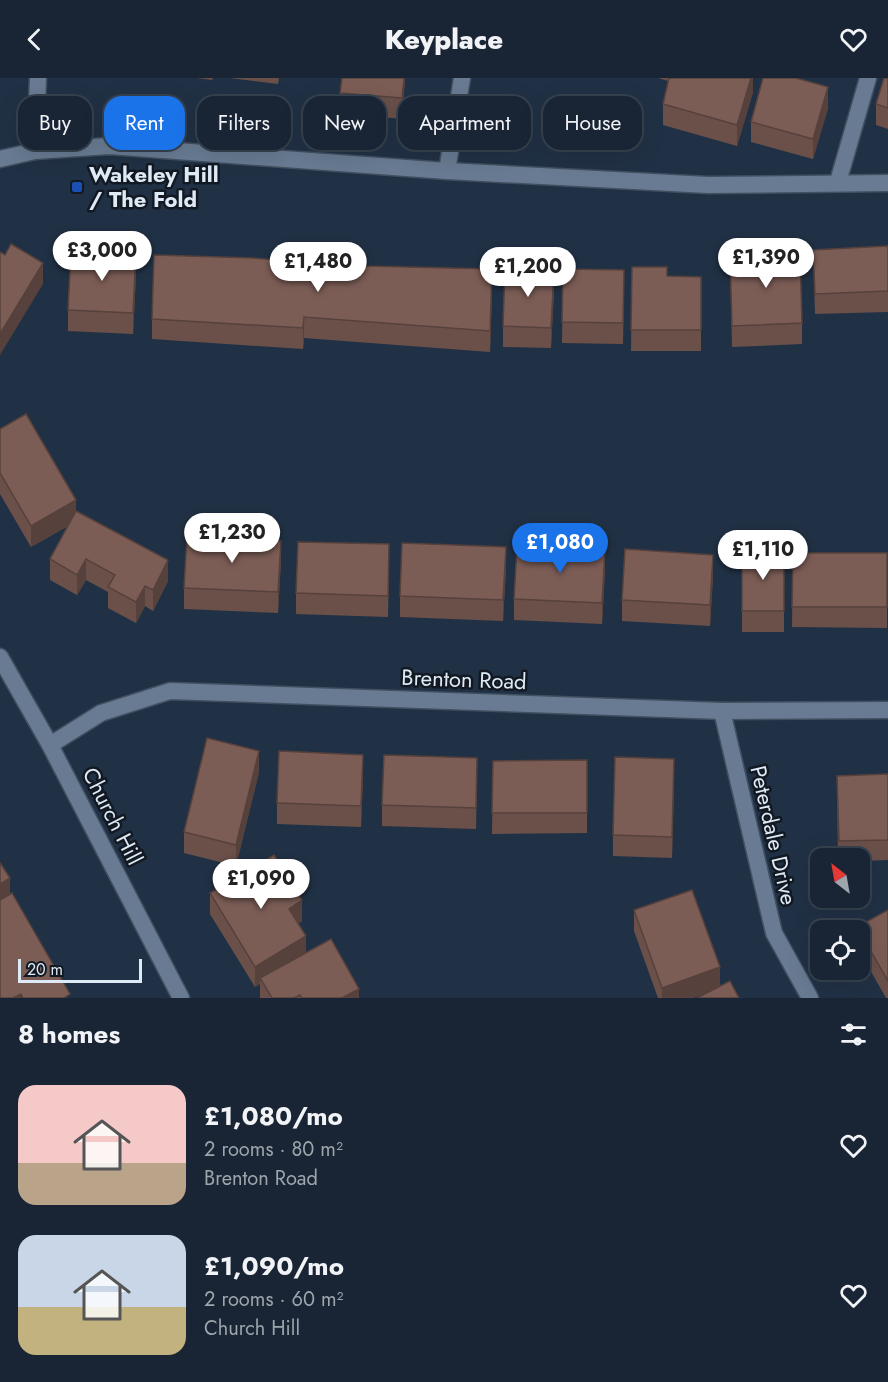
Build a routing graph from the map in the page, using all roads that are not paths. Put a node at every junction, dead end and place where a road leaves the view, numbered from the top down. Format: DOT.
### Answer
graph roads {
  1 [pos="38,78"];
  2 [pos="462,78"];
  3 [pos="868,78"];
  4 [pos="35,151"];
  5 [pos="0,159"];
  6 [pos="447,171"];
  7 [pos="838,182"];
  8 [pos="888,183"];
  9 [pos="0,657"];
  10 [pos="888,710"];
  11 [pos="722,711"];
  12 [pos="50,745"];
  13 [pos="182,998"];
  14 [pos="810,998"];
  1 -- 4 [label="street"];
  2 -- 6 [label="street"];
  3 -- 7 [label="street"];
  4 -- 5 [label="street"];
  4 -- 6 [label="street"];
  6 -- 7 [label="street"];
  7 -- 8 [label="street"];
  9 -- 12 [label="street, Church Hill"];
  10 -- 11 [label="street, Brenton Road"];
  11 -- 12 [label="street, Brenton Road"];
  11 -- 14 [label="street, Peterdale Drive"];
  12 -- 13 [label="street, Church Hill"];
}
